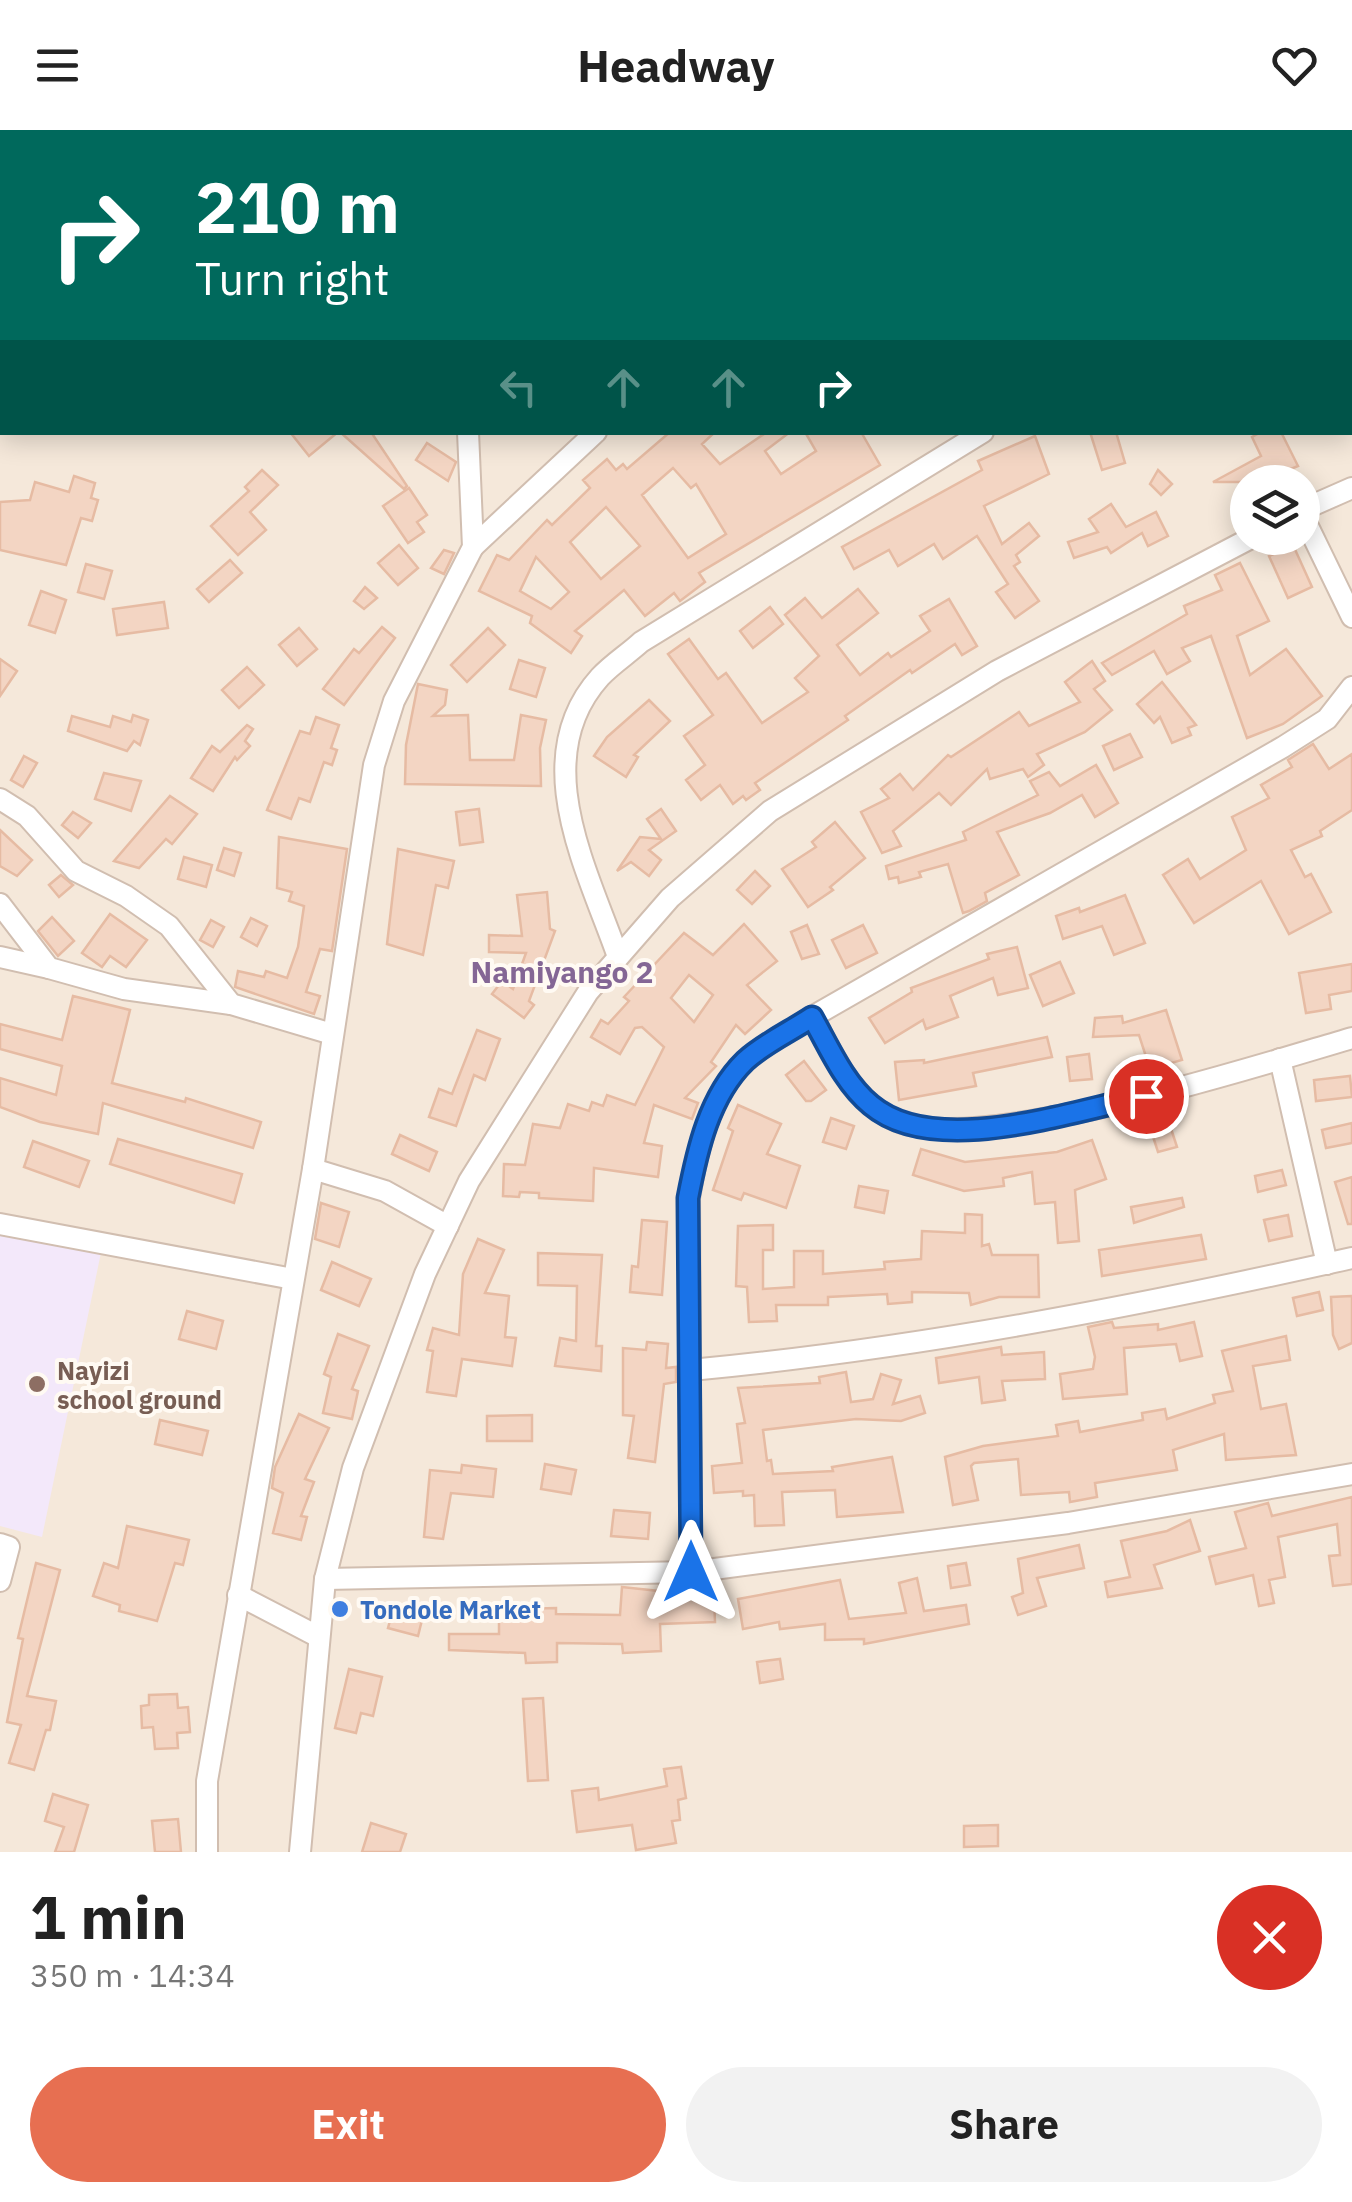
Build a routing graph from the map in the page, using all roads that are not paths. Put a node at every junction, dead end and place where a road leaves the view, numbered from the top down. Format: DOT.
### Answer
graph roads {
  1 [pos="468,435"];
  2 [pos="593,435"];
  3 [pos="978,435"];
  4 [pos="1352,488"];
  5 [pos="1320,503"];
  6 [pos="473,547"];
  7 [pos="1230,549"];
  8 [pos="1320,550"];
  9 [pos="1352,617"];
  10 [pos="1352,687"];
  11 [pos="0,799"];
  12 [pos="0,904"];
  13 [pos="616,954"];
  14 [pos="0,957"];
  15 [pos="49,968"];
  16 [pos="231,1004"];
  17 [pos="812,1017"];
  18 [pos="332,1034"];
  19 [pos="1352,1038"];
  20 [pos="1280,1059"];
  21 [pos="313,1169"];
  22 [pos="0,1224"];
  23 [pos="448,1226"];
  24 [pos="1352,1258"];
  25 [pos="1327,1264"];
  26 [pos="293,1278"];
  27 [pos="691,1370"];
  28 [pos="1352,1474"];
  29 [pos="0,1544"];
  30 [pos="691,1572"];
  31 [pos="325,1579"];
  32 [pos="0,1580"];
  33 [pos="238,1595"];
  34 [pos="317,1636"];
  35 [pos="207,1852"];
  36 [pos="300,1852"];
  1 -- 6 [label="street"];
  2 -- 6 [label="street"];
  3 -- 13 [label="street"];
  4 -- 5 [label="street"];
  6 -- 18 [label="street"];
  7 -- 13 [label="street"];
  8 -- 9 [label="street"];
  10 -- 17 [label="street"];
  11 -- 16 [label="street"];
  12 -- 15 [label="street"];
  13 -- 23 [label="street"];
  14 -- 15 [label="street"];
  15 -- 16 [label="street"];
  16 -- 18 [label="street"];
  17 -- 20 [label="street"];
  17 -- 27 [label="street"];
  18 -- 21 [label="street"];
  19 -- 20 [label="street"];
  20 -- 25 [label="street"];
  21 -- 23 [label="street"];
  21 -- 26 [label="street"];
  22 -- 26 [label="street"];
  23 -- 31 [label="street"];
  24 -- 25 [label="street"];
  25 -- 27 [label="street"];
  26 -- 33 [label="street"];
  27 -- 30 [label="street"];
  28 -- 30 [label="street"];
  29 -- 32 [label="street"];
  30 -- 31 [label="street"];
  31 -- 34 [label="street"];
  33 -- 34 [label="street"];
  33 -- 35 [label="street"];
  34 -- 36 [label="street"];
}
